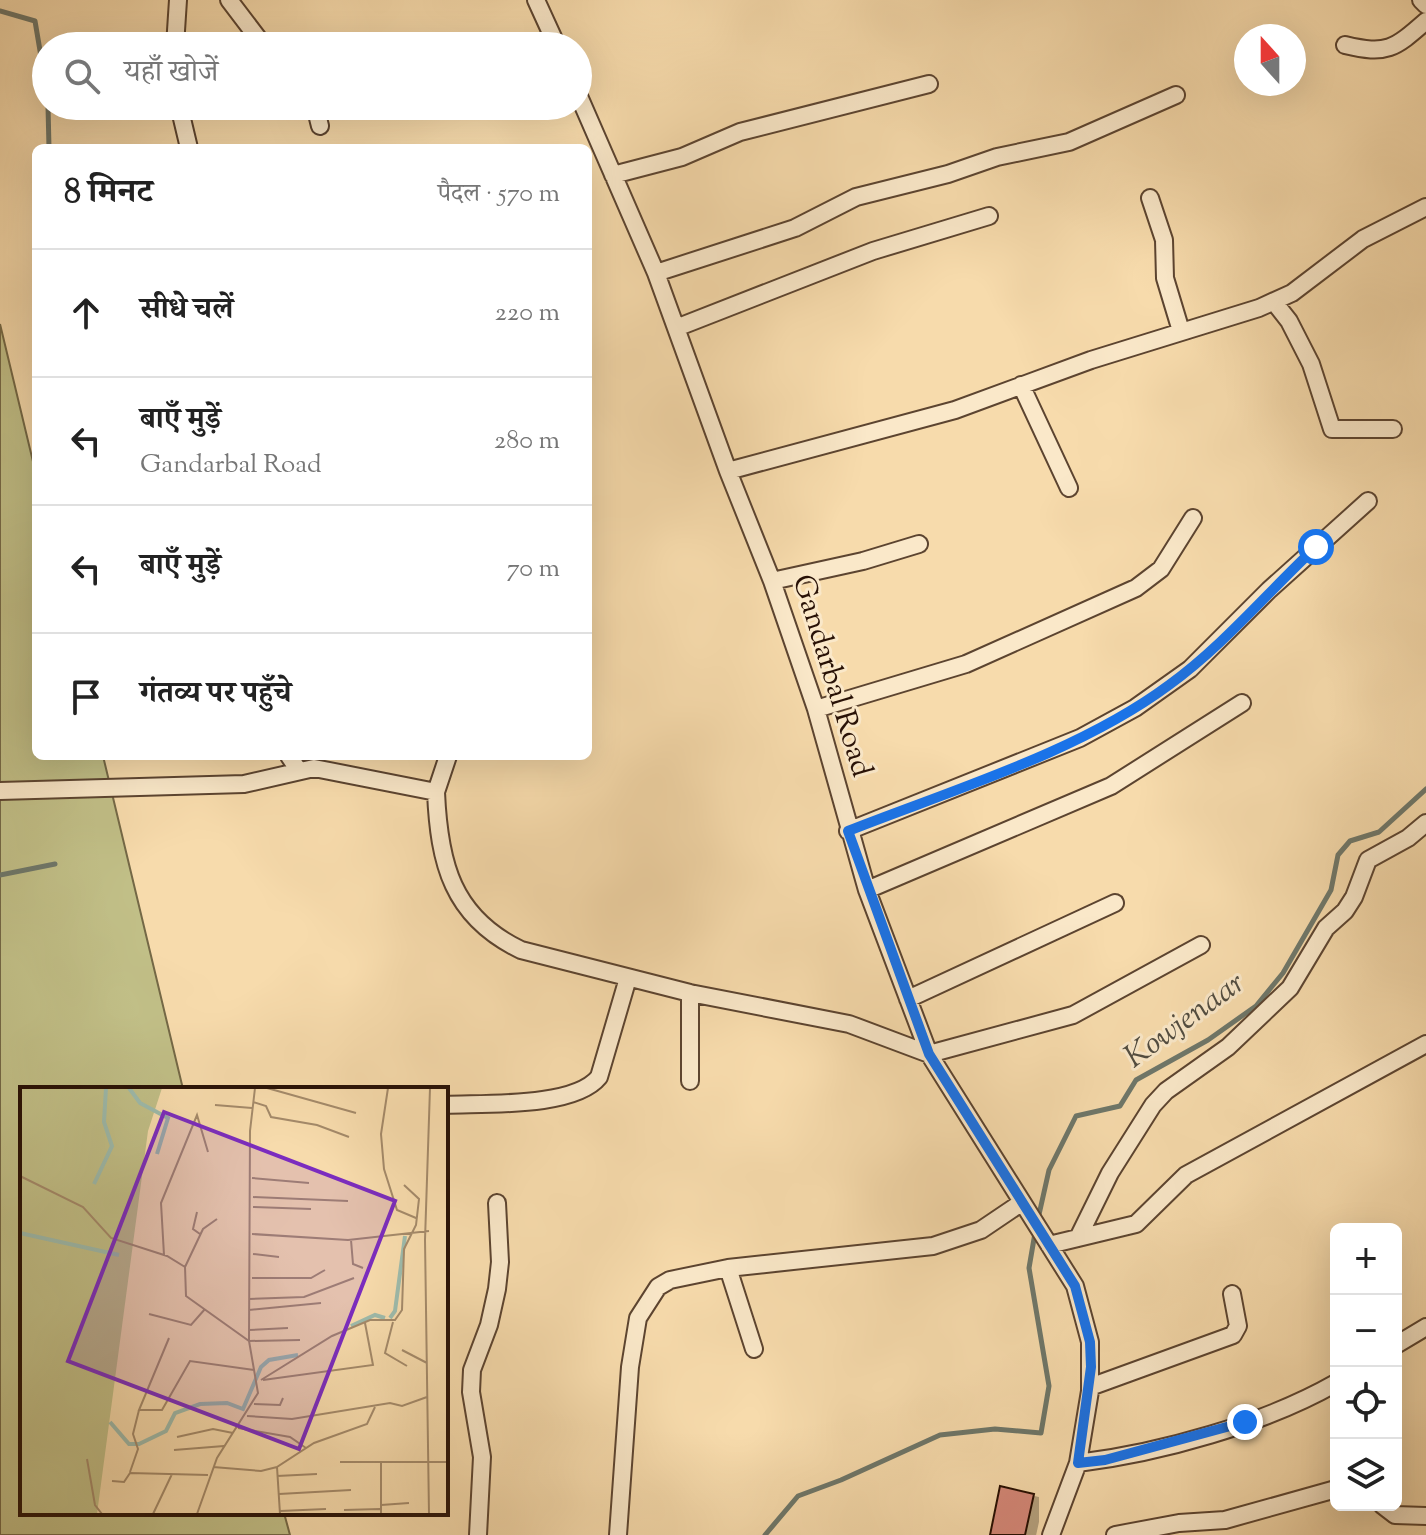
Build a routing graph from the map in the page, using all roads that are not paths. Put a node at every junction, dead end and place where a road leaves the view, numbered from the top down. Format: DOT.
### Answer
graph roads {
  1 [pos="178,0"];
  2 [pos="229,0"];
  3 [pos="536,0"];
  4 [pos="1421,0"];
  5 [pos="1426,5"];
  6 [pos="1426,21"];
  7 [pos="176,32"];
  8 [pos="253,32"];
  9 [pos="551,32"];
  10 [pos="1345,45"];
  11 [pos="929,84"];
  12 [pos="1176,95"];
  13 [pos="182,120"];
  14 [pos="318,120"];
  15 [pos="589,120"];
  16 [pos="320,126"];
  17 [pos="188,144"];
  18 [pos="613,175"];
  19 [pos="1150,198"];
  20 [pos="1426,207"];
  21 [pos="989,216"];
  22 [pos="656,273"];
  23 [pos="1274,302"];
  24 [pos="676,328"];
  25 [pos="1181,331"];
  26 [pos="1021,385"];
  27 [pos="1393,429"];
  28 [pos="728,471"];
  29 [pos="1069,488"];
  30 [pos="1368,501"];
  31 [pos="1193,518"];
  32 [pos="919,544"];
  33 [pos="772,581"];
  34 [pos="1242,703"];
  35 [pos="816,709"];
  36 [pos="292,760"];
  37 [pos="447,760"];
  38 [pos="299,771"];
  39 [pos="0,791"];
  40 [pos="436,792"];
  41 [pos="1426,823"];
  42 [pos="848,831"];
  43 [pos="867,890"];
  44 [pos="1115,903"];
  45 [pos="1201,945"];
  46 [pos="628,978"];
  47 [pos="690,993"];
  48 [pos="908,999"];
  49 [pos="1426,1044"];
  50 [pos="929,1054"];
  51 [pos="690,1081"];
  52 [pos="448,1105"];
  53 [pos="497,1203"];
  54 [pos="1021,1204"];
  55 [pos="1078,1238"];
  56 [pos="1049,1245"];
  57 [pos="728,1268"];
  58 [pos="1232,1294"];
  59 [pos="1426,1327"];
  60 [pos="1402,1341"];
  61 [pos="754,1349"];
  62 [pos="1330,1386"];
  63 [pos="1090,1387"];
  64 [pos="1078,1463"];
  65 [pos="1330,1491"];
  66 [pos="1390,1511"];
  67 [pos="1426,1516"];
  68 [pos="478,1535"];
  69 [pos="618,1535"];
  70 [pos="1051,1535"];
  71 [pos="1115,1535"];
  1 -- 7 [label="street"];
  2 -- 8 [label="street"];
  3 -- 9 [label="street"];
  4 -- 5 [label="street"];
  6 -- 10 [label="street"];
  11 -- 18 [label="street"];
  12 -- 22 [label="street"];
  13 -- 17 [label="street"];
  14 -- 16 [label="street"];
  15 -- 18 [label="street, Gandarbal Road"];
  18 -- 22 [label="street, Gandarbal Road"];
  19 -- 25 [label="street"];
  20 -- 23 [label="street"];
  21 -- 24 [label="street"];
  22 -- 24 [label="street, Gandarbal Road"];
  23 -- 25 [label="street"];
  23 -- 27 [label="street"];
  24 -- 28 [label="street, Gandarbal Road"];
  25 -- 26 [label="street"];
  26 -- 28 [label="street"];
  26 -- 29 [label="street"];
  28 -- 33 [label="street, Gandarbal Road"];
  30 -- 42 [label="street"];
  31 -- 35 [label="street"];
  32 -- 33 [label="street"];
  33 -- 35 [label="street, Gandarbal Road"];
  34 -- 43 [label="street"];
  35 -- 42 [label="street, Gandarbal Road"];
  36 -- 38 [label="street"];
  37 -- 40 [label="street"];
  38 -- 39 [label="street"];
  38 -- 40 [label="street"];
  40 -- 46 [label="street"];
  41 -- 55 [label="street"];
  42 -- 43 [label="street, Gandarbal Road"];
  43 -- 48 [label="street, Gandarbal Road"];
  44 -- 48 [label="street"];
  45 -- 50 [label="street"];
  46 -- 47 [label="street"];
  46 -- 52 [label="street"];
  47 -- 50 [label="street"];
  47 -- 51 [label="street"];
  48 -- 50 [label="street, Gandarbal Road"];
  49 -- 55 [label="street"];
  50 -- 54 [label="street, Gandarbal Road"];
  53 -- 68 [label="street"];
  54 -- 56 [label="street, Gandarbal Road"];
  54 -- 57 [label="street"];
  55 -- 56 [label="street"];
  56 -- 63 [label="street, Gandarbal Road"];
  57 -- 61 [label="street"];
  57 -- 69 [label="street"];
  58 -- 63 [label="street"];
  59 -- 60 [label="street"];
  62 -- 64 [label="street"];
  63 -- 64 [label="street, Gandarbal Road"];
  64 -- 70 [label="street, Gandarbal Road"];
  65 -- 71 [label="street"];
  66 -- 67 [label="street"];
}
